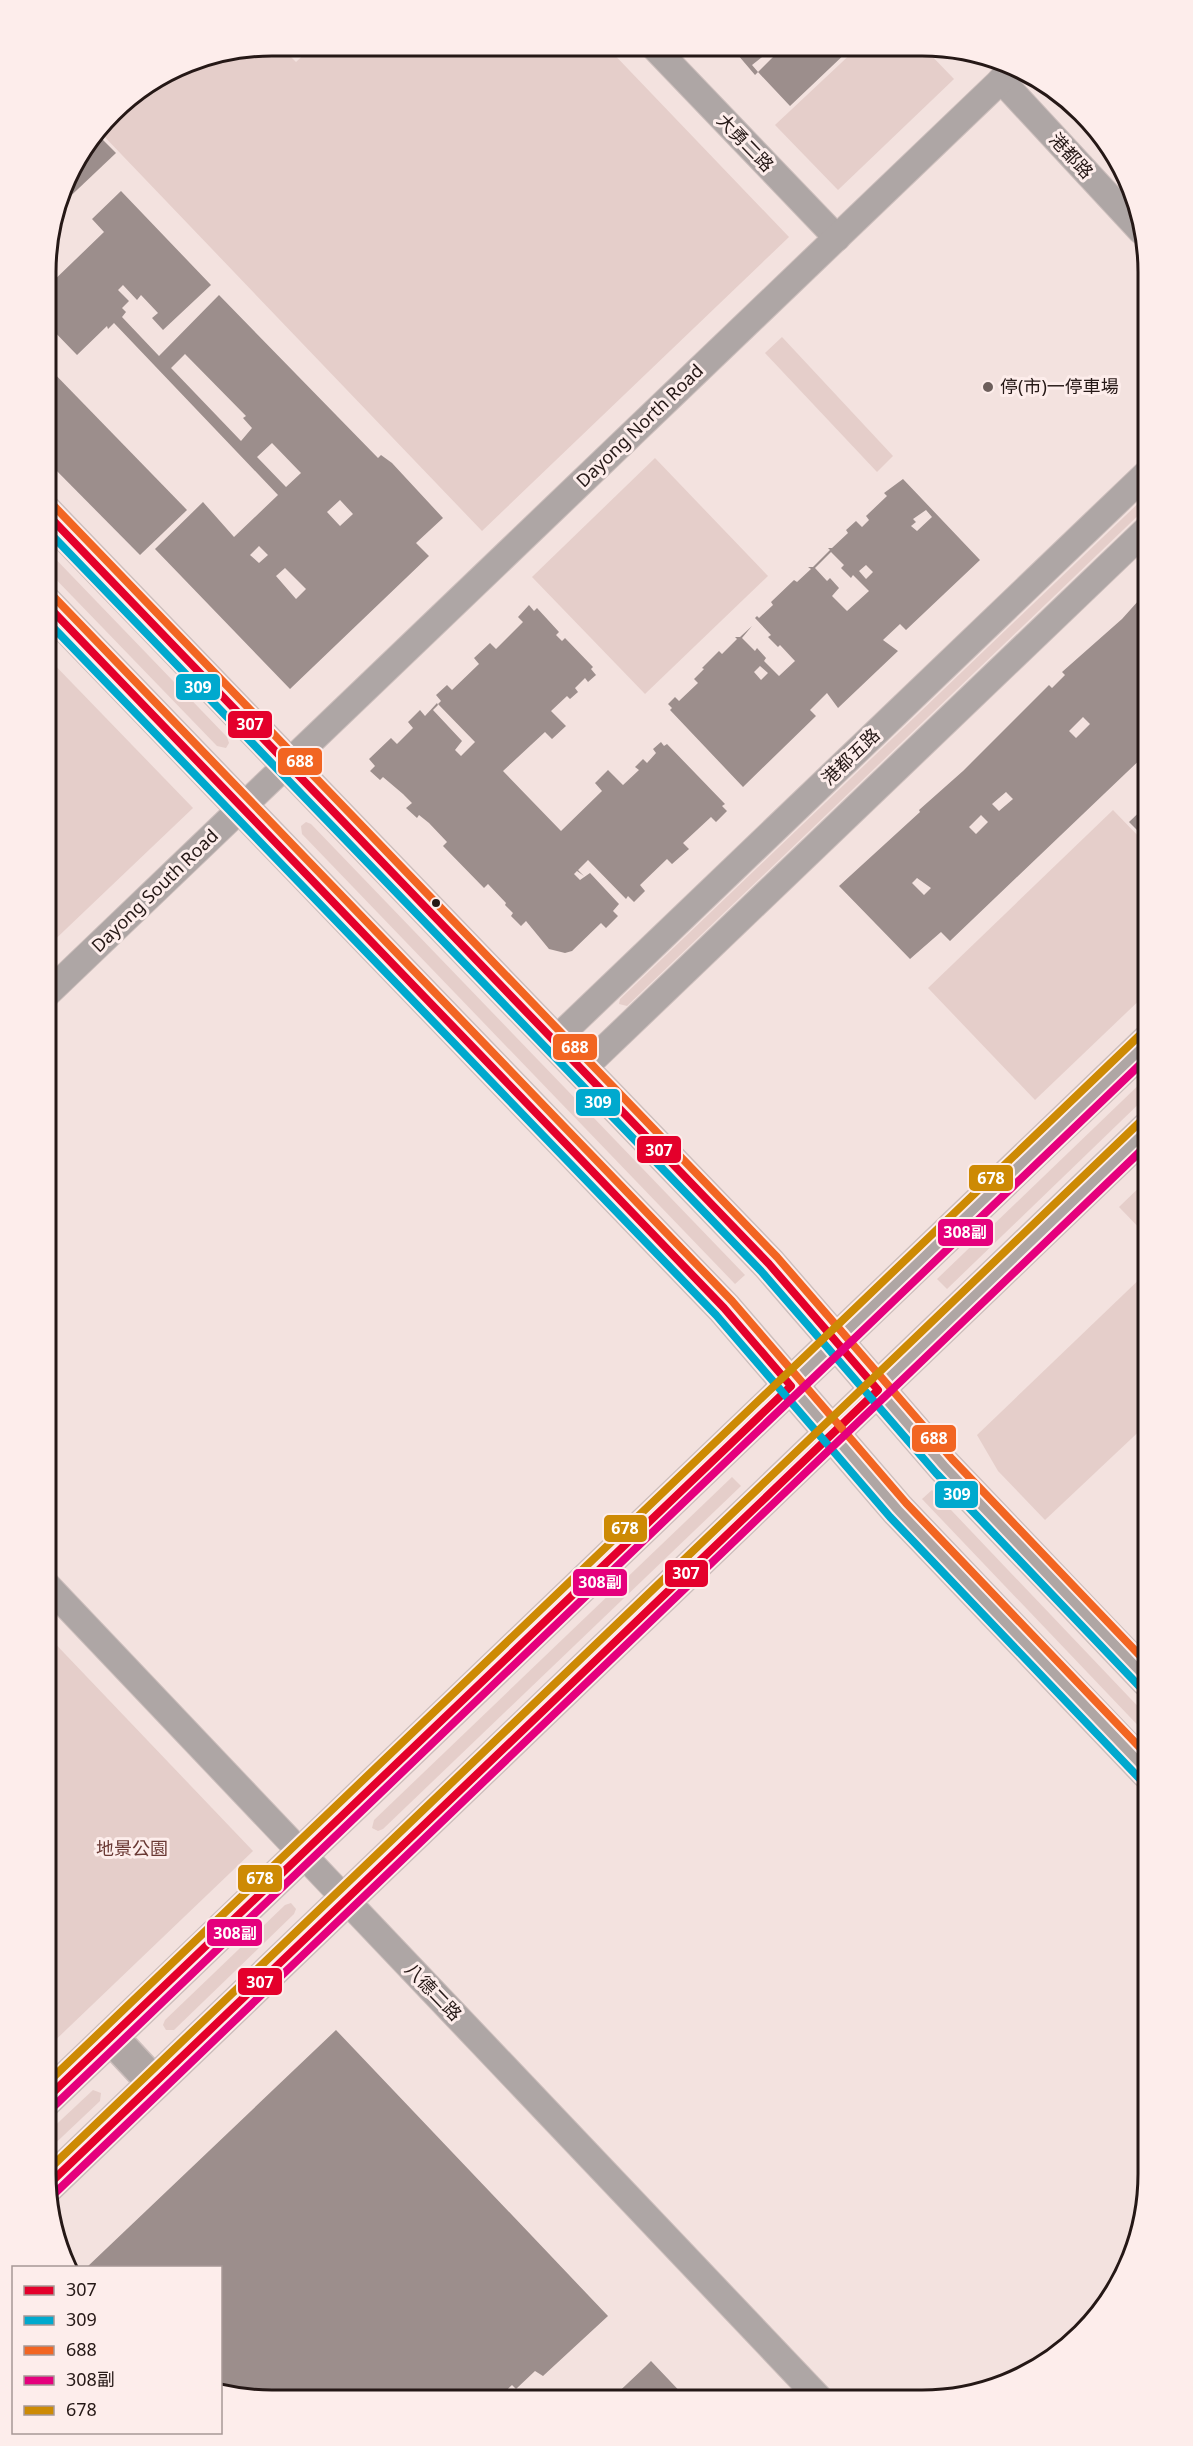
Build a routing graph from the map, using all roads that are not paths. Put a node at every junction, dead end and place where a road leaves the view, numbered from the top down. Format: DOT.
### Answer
graph roads {
  1 [pos="663,56"];
  2 [pos="1008,74"];
  3 [pos="1131,219"];
  4 [pos="837,238"];
  5 [pos="1138,482"];
  6 [pos="56,526"];
  7 [pos="1138,538"];
  8 [pos="56,612"];
  9 [pos="265,786"];
  10 [pos="56,986"];
  11 [pos="554,1041"];
  12 [pos="1138,1052"];
  13 [pos="582,1070"];
  14 [pos="1138,1139"];
  15 [pos="814,1364"];
  16 [pos="855,1411"];
  17 [pos="56,1595"];
  18 [pos="1138,1670"];
  19 [pos="1138,1762"];
  20 [pos="303,1853"];
  21 [pos="346,1899"];
  22 [pos="111,2037"];
  23 [pos="154,2083"];
  24 [pos="56,2090"];
  25 [pos="56,2177"];
  26 [pos="812,2390"];
  1 -- 4 [label="street, 大勇二路"];
  2 -- 3 [label="street, 港都路"];
  2 -- 4 [label="street, Dayong North Road"];
  4 -- 9 [label="street, Dayong North Road"];
  5 -- 11 [label="street, 港都五路"];
  6 -- 9 [label="street"];
  7 -- 13 [label="street"];
  8 -- 9 [label="street"];
  9 -- 10 [label="street, Dayong South Road"];
  9 -- 11 [label="street"];
  9 -- 15 [label="street"];
  11 -- 13 [label="street"];
  12 -- 15 [label="street"];
  13 -- 15 [label="street"];
  14 -- 16 [label="street"];
  15 -- 16 [label="street"];
  15 -- 16 [label="street"];
  15 -- 20 [label="street"];
  16 -- 18 [label="street"];
  16 -- 19 [label="street"];
  16 -- 21 [label="street"];
  17 -- 20 [label="street, 八德二路"];
  20 -- 21 [label="street, 八德二路"];
  20 -- 22 [label="street"];
  21 -- 23 [label="street"];
  21 -- 26 [label="street, 八德二路"];
  22 -- 23 [label="street"];
  22 -- 24 [label="street"];
  23 -- 25 [label="street"];
}
